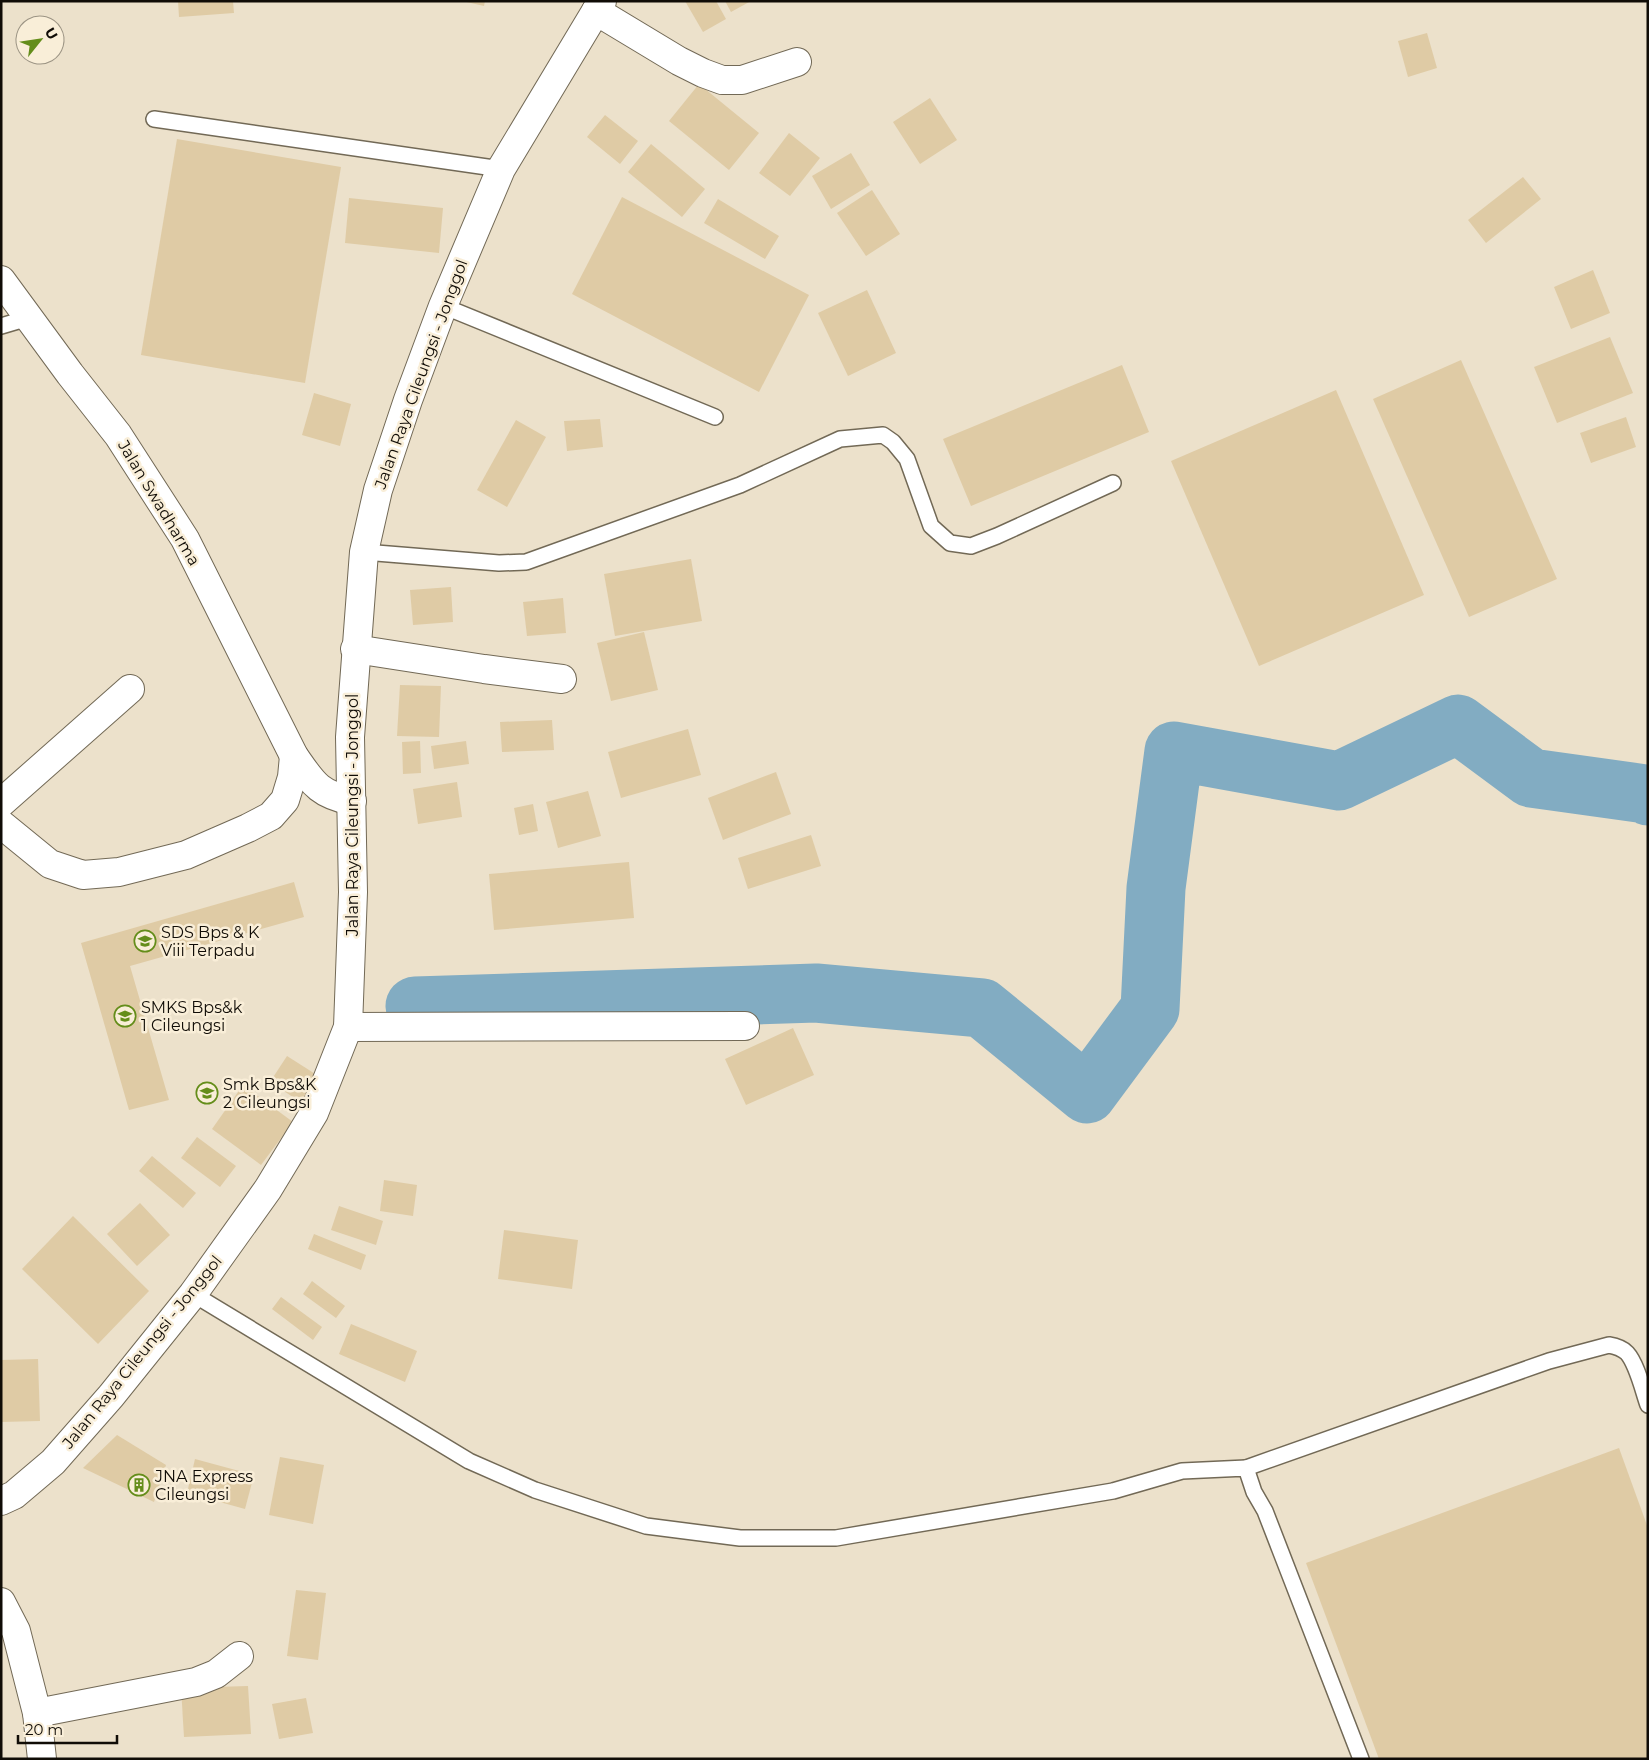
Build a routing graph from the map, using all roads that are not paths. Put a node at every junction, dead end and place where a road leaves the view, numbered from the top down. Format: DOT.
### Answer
graph roads {
  1 [pos="599,6"];
  2 [pos="797,62"];
  3 [pos="154,119"];
  4 [pos="501,169"];
  5 [pos="1,280"];
  6 [pos="443,306"];
  7 [pos="28,318"];
  8 [pos="1,326"];
  9 [pos="715,417"];
  10 [pos="1113,483"];
  11 [pos="364,552"];
  12 [pos="355,648"];
  13 [pos="562,679"];
  14 [pos="130,689"];
  15 [pos="294,756"];
  16 [pos="352,802"];
  17 [pos="1,804"];
  18 [pos="1,824"];
  19 [pos="745,1026"];
  20 [pos="348,1027"];
  21 [pos="193,1294"];
  22 [pos="1648,1405"];
  23 [pos="1246,1468"];
  24 [pos="1,1501"];
  25 [pos="1,1602"];
  26 [pos="239,1656"];
  27 [pos="37,1713"];
  28 [pos="42,1759"];
  29 [pos="1361,1759"];
  1 -- 2 [label="street"];
  1 -- 4 [label="street, Jalan Raya Cileungsi - Jonggol"];
  3 -- 4 [label="lane"];
  4 -- 6 [label="street, Jalan Raya Cileungsi - Jonggol"];
  5 -- 7 [label="street, Jalan Swadharma"];
  6 -- 9 [label="lane"];
  6 -- 11 [label="street, Jalan Raya Cileungsi - Jonggol"];
  7 -- 8 [label="lane"];
  7 -- 15 [label="street, Jalan Swadharma"];
  10 -- 11 [label="lane"];
  11 -- 12 [label="street, Jalan Raya Cileungsi - Jonggol"];
  12 -- 13 [label="street"];
  12 -- 16 [label="street, Jalan Raya Cileungsi - Jonggol"];
  14 -- 17 [label="street"];
  15 -- 16 [label="street, Jalan Swadharma"];
  15 -- 18 [label="street"];
  16 -- 20 [label="street, Jalan Raya Cileungsi - Jonggol"];
  19 -- 20 [label="street"];
  20 -- 21 [label="street, Jalan Raya Cileungsi - Jonggol"];
  21 -- 23 [label="lane"];
  21 -- 24 [label="street, Jalan Raya Cileungsi - Jonggol"];
  22 -- 23 [label="lane"];
  23 -- 29 [label="lane"];
  25 -- 27 [label="street"];
  26 -- 27 [label="street"];
  27 -- 28 [label="street"];
}
